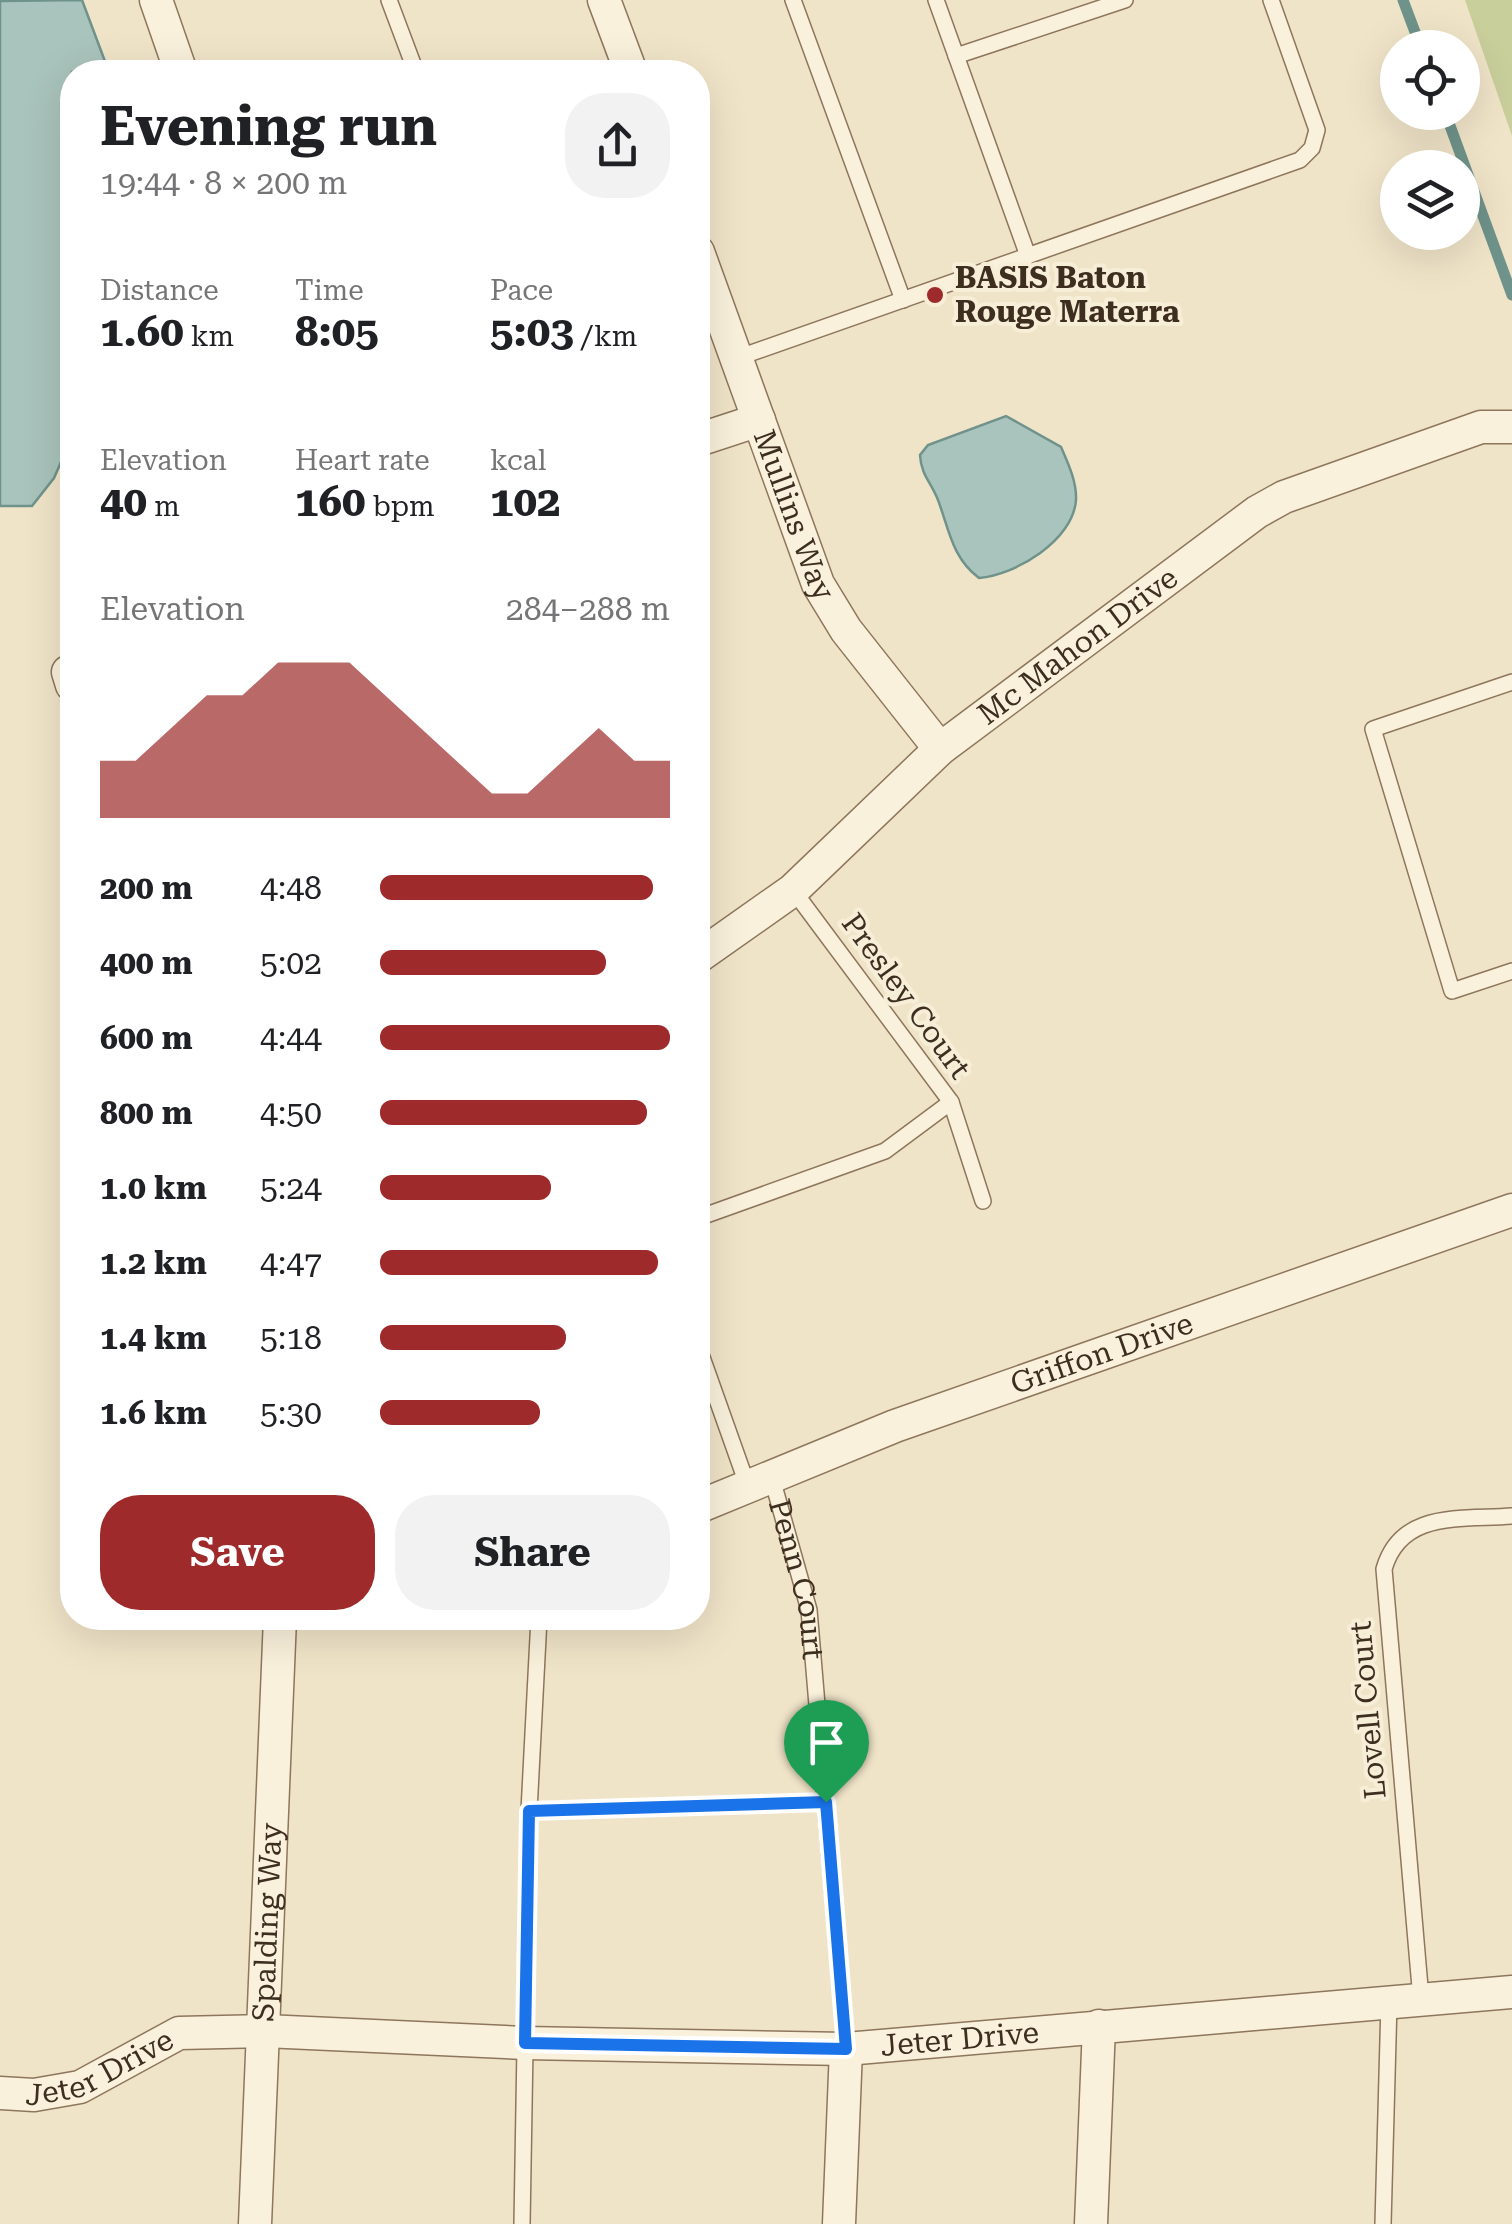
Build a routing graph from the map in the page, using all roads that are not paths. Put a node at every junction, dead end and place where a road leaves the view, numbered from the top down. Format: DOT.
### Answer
graph roads {
  1 [pos="156,0"];
  2 [pos="389,0"];
  3 [pos="604,0"];
  4 [pos="793,0"];
  5 [pos="936,0"];
  6 [pos="1125,0"];
  7 [pos="1271,0"];
  8 [pos="956,56"];
  9 [pos="177,60"];
  10 [pos="412,60"];
  11 [pos="626,60"];
  12 [pos="1028,256"];
  13 [pos="710,285"];
  14 [pos="902,300"];
  15 [pos="737,358"];
  16 [pos="759,420"];
  17 [pos="1512,427"];
  18 [pos="710,436"];
  19 [pos="1512,682"];
  20 [pos="940,749"];
  21 [pos="794,890"];
  22 [pos="710,949"];
  23 [pos="1512,970"];
  24 [pos="951,1102"];
  25 [pos="983,1201"];
  26 [pos="1512,1210"];
  27 [pos="710,1214"];
  28 [pos="710,1372"];
  29 [pos="759,1480"];
  30 [pos="710,1501"];
  31 [pos="1512,1516"];
  32 [pos="280,1630"];
  33 [pos="537,1630"];
  34 [pos="826,1802"];
  35 [pos="529,1811"];
  36 [pos="1512,1992"];
  37 [pos="1405,2001"];
  38 [pos="1099,2026"];
  39 [pos="265,2031"];
  40 [pos="525,2043"];
  41 [pos="846,2049"];
  42 [pos="0,2093"];
  43 [pos="255,2224"];
  44 [pos="522,2224"];
  45 [pos="839,2224"];
  46 [pos="1091,2224"];
  47 [pos="1383,2224"];
  1 -- 9 [label="street"];
  2 -- 10 [label="lane"];
  3 -- 11 [label="street"];
  4 -- 14 [label="lane"];
  5 -- 8 [label="lane"];
  6 -- 8 [label="lane"];
  7 -- 12 [label="lane"];
  8 -- 12 [label="lane"];
  12 -- 14 [label="lane"];
  13 -- 15 [label="street, Mullins Way"];
  14 -- 15 [label="lane"];
  15 -- 16 [label="street, Mullins Way"];
  16 -- 18 [label="street"];
  16 -- 20 [label="street, Mullins Way"];
  17 -- 20 [label="street, Mc Mahon Drive"];
  19 -- 23 [label="lane"];
  20 -- 21 [label="street, Mc Mahon Drive"];
  21 -- 22 [label="street, Mc Mahon Drive"];
  21 -- 24 [label="lane, Presley Court"];
  24 -- 25 [label="lane"];
  24 -- 27 [label="lane, Presley Court"];
  26 -- 29 [label="street, Griffon Drive"];
  28 -- 29 [label="lane, Penn Court"];
  29 -- 30 [label="street, Griffon Drive"];
  29 -- 34 [label="lane, Penn Court"];
  31 -- 37 [label="lane, Lovell Court"];
  32 -- 39 [label="street, Spalding Way"];
  33 -- 35 [label="lane"];
  34 -- 35 [label="lane"];
  34 -- 41 [label="lane, Penn Court"];
  35 -- 40 [label="lane"];
  36 -- 37 [label="street, Jeter Drive"];
  37 -- 38 [label="street, Jeter Drive"];
  37 -- 47 [label="lane, Lovell Court"];
  38 -- 41 [label="street, Jeter Drive"];
  38 -- 46 [label="street"];
  39 -- 40 [label="street, Jeter Drive"];
  39 -- 42 [label="street, Jeter Drive"];
  39 -- 43 [label="street, Spalding Way"];
  40 -- 41 [label="street, Jeter Drive"];
  40 -- 44 [label="lane"];
  41 -- 45 [label="street, Penn Court"];
}
